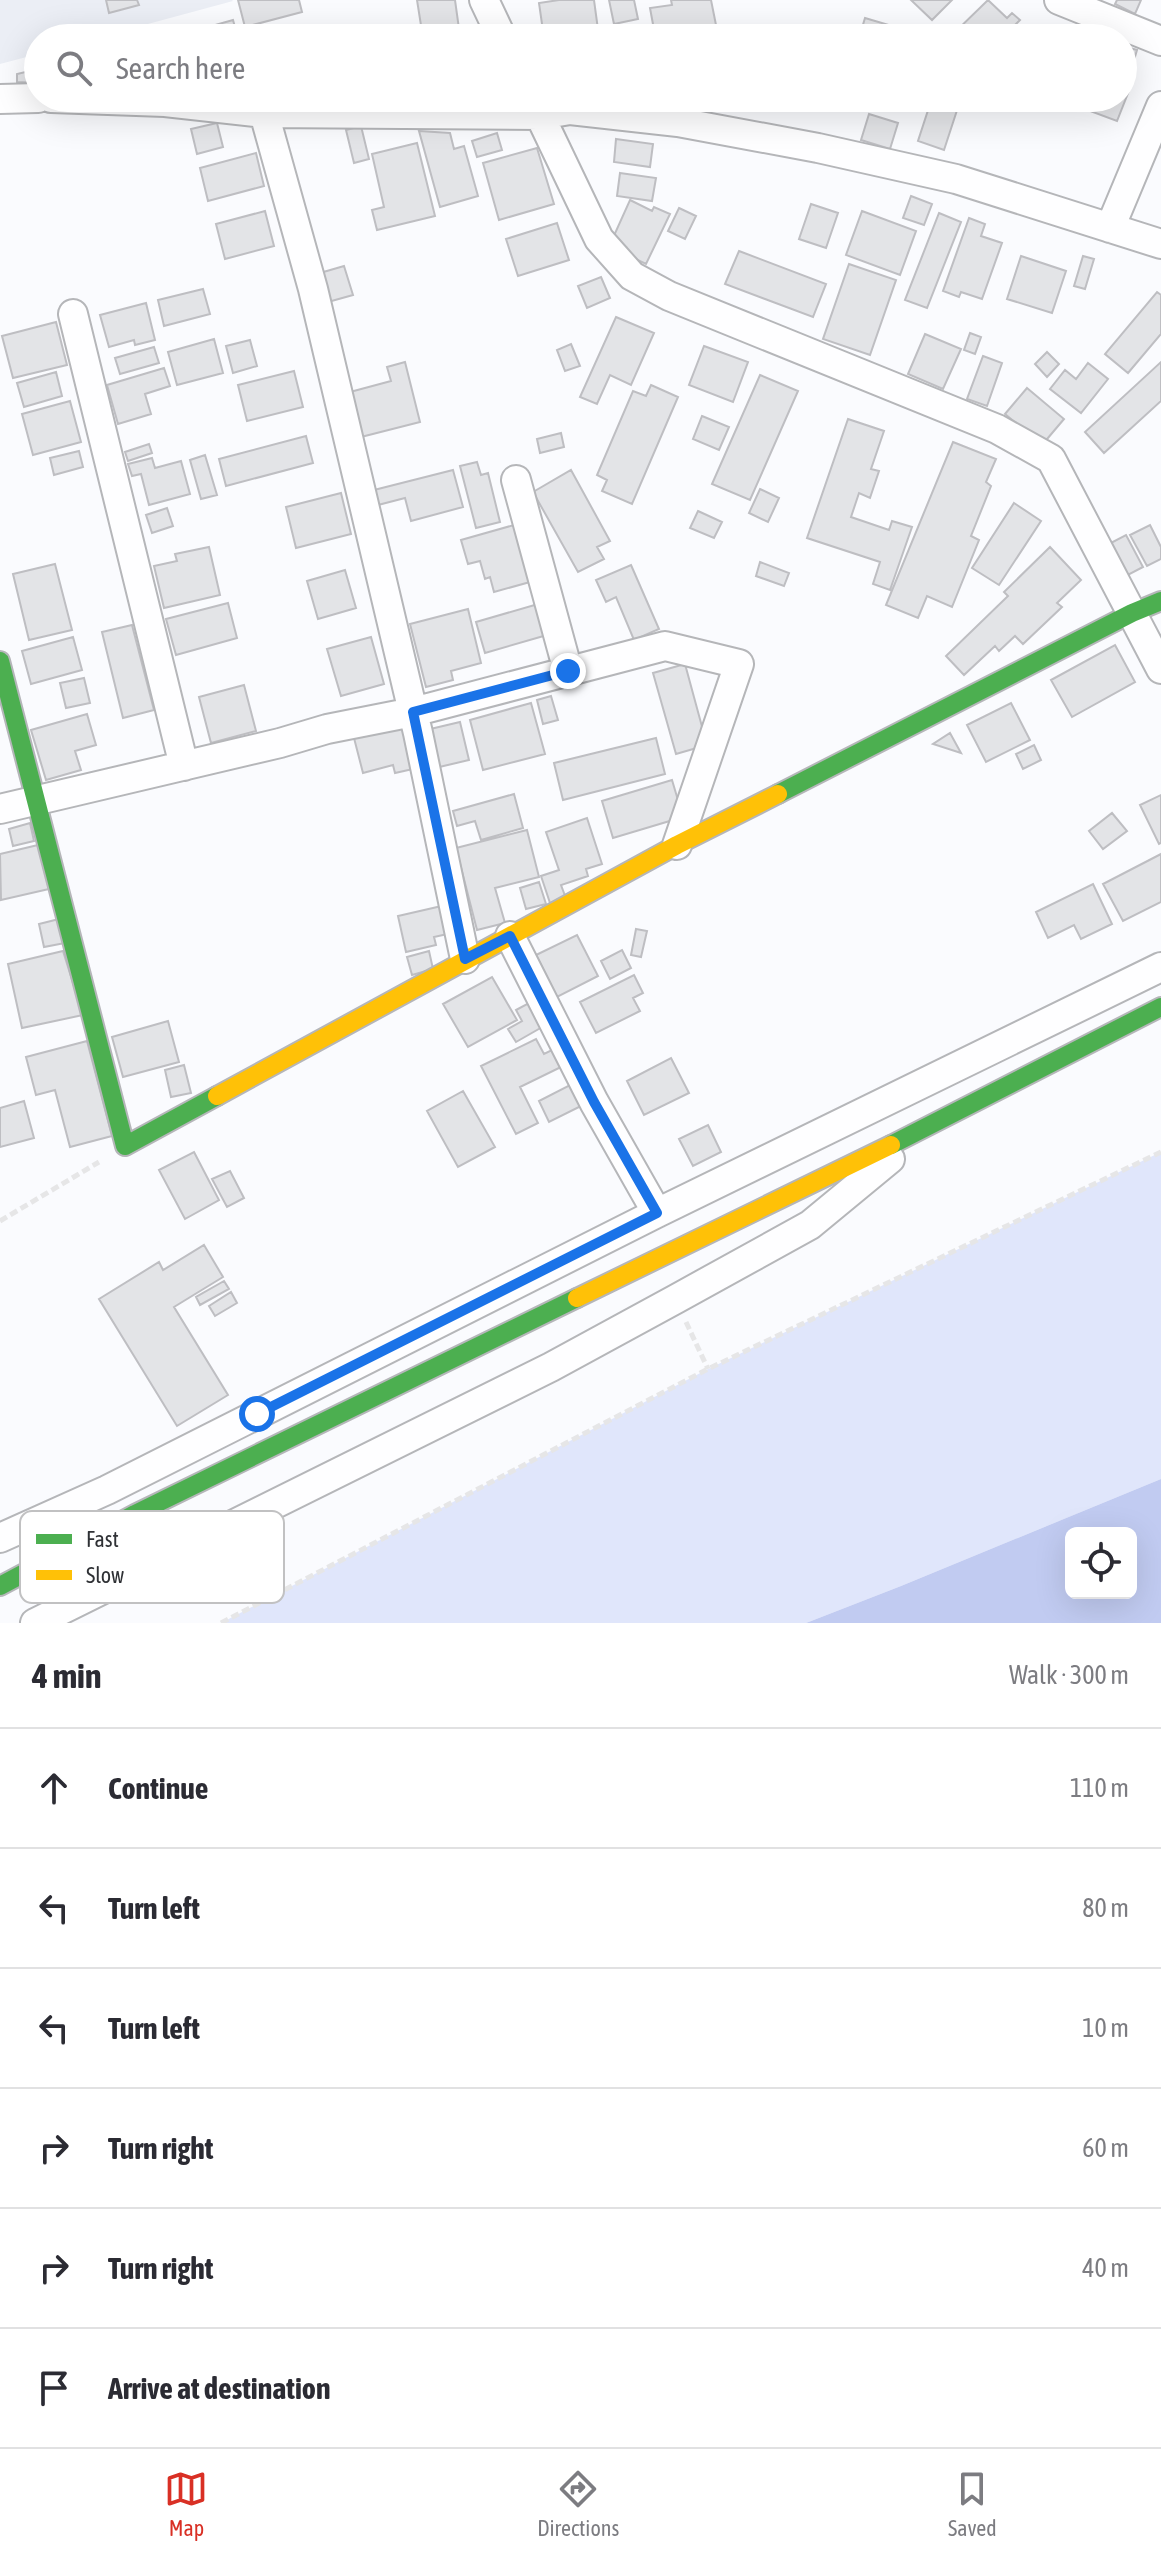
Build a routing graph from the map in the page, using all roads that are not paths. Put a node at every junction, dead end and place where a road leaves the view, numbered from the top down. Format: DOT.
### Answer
graph roads {
  1 [pos="484,0"];
  2 [pos="1059,0"];
  3 [pos="495,24"];
  4 [pos="1119,24"];
  5 [pos="1137,31"];
  6 [pos="1161,41"];
  7 [pos="24,98"];
  8 [pos="0,99"];
  9 [pos="1161,106"];
  10 [pos="255,112"];
  11 [pos="309,112"];
  12 [pos="538,112"];
  13 [pos="588,112"];
  14 [pos="264,113"];
  15 [pos="1110,228"];
  16 [pos="1161,244"];
  17 [pos="73,314"];
  18 [pos="516,480"];
  19 [pos="1161,601"];
  20 [pos="1132,613"];
  21 [pos="0,661"];
  22 [pos="1161,669"];
  23 [pos="568,671"];
  24 [pos="413,712"];
  25 [pos="184,766"];
  26 [pos="36,799"];
  27 [pos="0,809"];
  28 [pos="677,845"];
  29 [pos="510,936"];
  30 [pos="465,959"];
  31 [pos="1161,967"];
  32 [pos="1161,1007"];
  33 [pos="927,1128"];
  34 [pos="657,1213"];
  35 [pos="60,1511"];
  36 [pos="146,1511"];
  37 [pos="260,1511"];
  38 [pos="20,1529"];
  39 [pos="0,1538"];
  40 [pos="20,1576"];
  41 [pos="0,1586"];
  42 [pos="75,1603"];
  43 [pos="35,1623"];
  1 -- 3 [label="street"];
  2 -- 4 [label="street"];
  5 -- 6 [label="street"];
  7 -- 8 [label="street"];
  9 -- 15 [label="street"];
  10 -- 14 [label="street"];
  11 -- 14 [label="street"];
  12 -- 20 [label="street"];
  13 -- 15 [label="street"];
  14 -- 24 [label="street"];
  15 -- 16 [label="street"];
  17 -- 25 [label="street"];
  18 -- 23 [label="street"];
  19 -- 20 [label="street"];
  20 -- 22 [label="street"];
  20 -- 28 [label="street"];
  21 -- 26 [label="street"];
  23 -- 24 [label="street"];
  23 -- 28 [label="street"];
  24 -- 25 [label="street"];
  24 -- 30 [label="street"];
  25 -- 26 [label="street"];
  26 -- 27 [label="street"];
  26 -- 30 [label="street"];
  28 -- 29 [label="street"];
  29 -- 30 [label="street"];
  29 -- 34 [label="street"];
  31 -- 34 [label="street"];
  32 -- 33 [label="street"];
  33 -- 36 [label="street"];
  33 -- 37 [label="street"];
  34 -- 35 [label="street"];
  38 -- 39 [label="street"];
  40 -- 41 [label="street"];
  42 -- 43 [label="street"];
}
